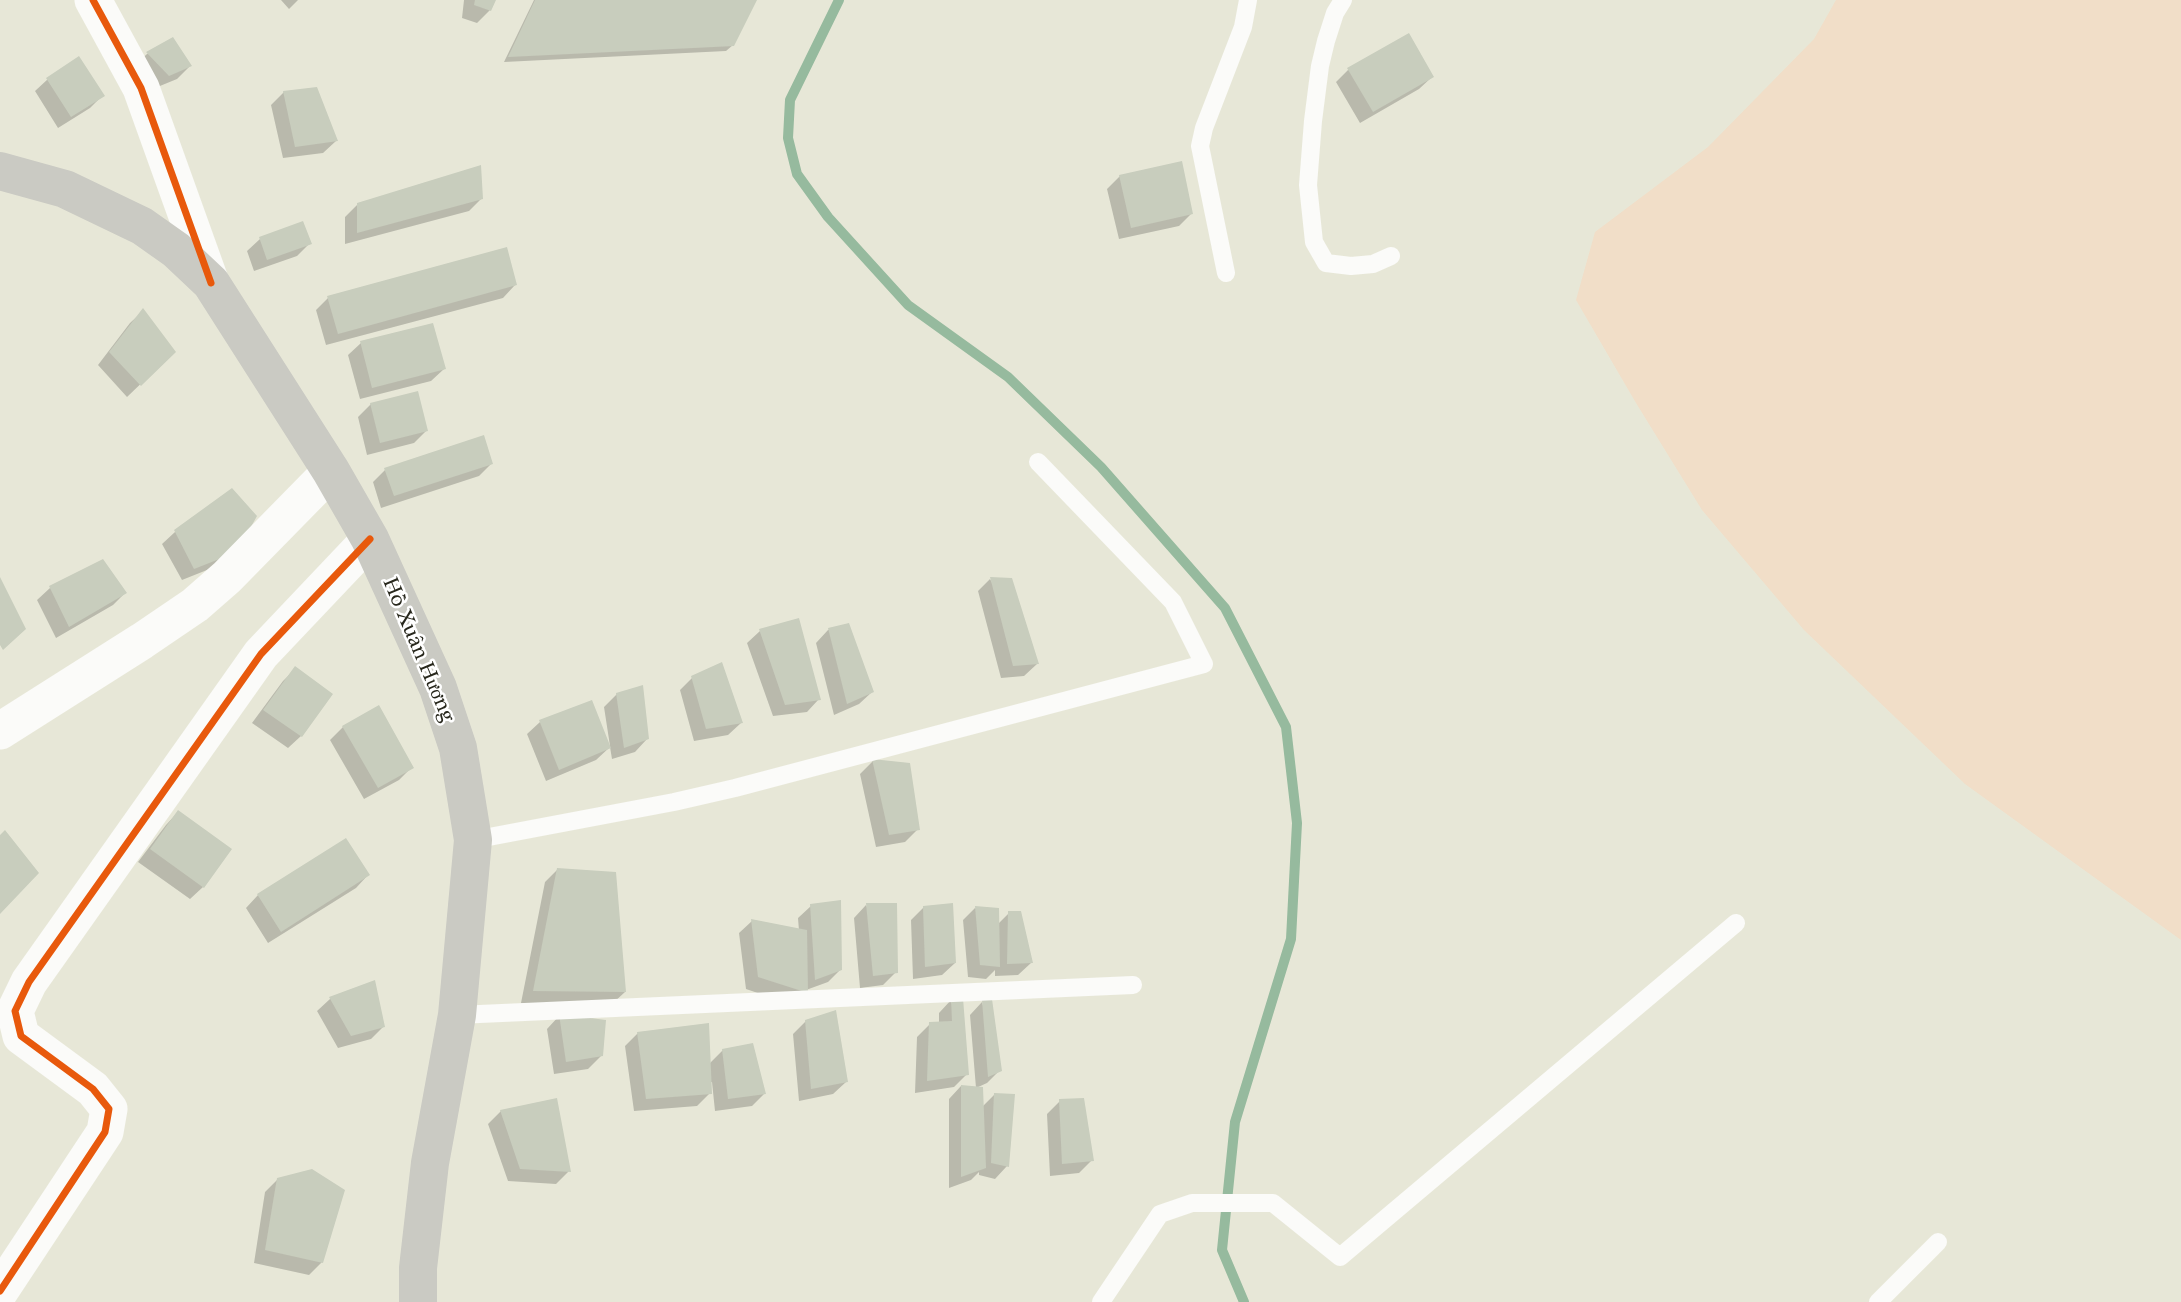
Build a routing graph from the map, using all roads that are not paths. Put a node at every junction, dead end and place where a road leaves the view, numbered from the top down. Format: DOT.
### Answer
graph roads {
  1 [pos="93,0"];
  2 [pos="1248,0"];
  3 [pos="1343,0"];
  4 [pos="0,171"];
  5 [pos="1391,256"];
  6 [pos="1227,273"];
  7 [pos="211,283"];
  8 [pos="1038,462"];
  9 [pos="331,471"];
  10 [pos="370,539"];
  11 [pos="0,731"];
  12 [pos="473,841"];
  13 [pos="1737,923"];
  14 [pos="1133,985"];
  15 [pos="457,1015"];
  16 [pos="1938,1242"];
  17 [pos="0,1291"];
  18 [pos="418,1302"];
  19 [pos="1101,1302"];
  20 [pos="1878,1302"];
  1 -- 7 [label="street"];
  2 -- 6 [label="lane"];
  3 -- 5 [label="lane"];
  4 -- 7 [label="main road, Hồ Xuân Hương"];
  7 -- 9 [label="main road, Hồ Xuân Hương"];
  8 -- 12 [label="lane"];
  9 -- 10 [label="main road, Hồ Xuân Hương"];
  9 -- 11 [label="street"];
  10 -- 12 [label="main road, Hồ Xuân Hương"];
  10 -- 17 [label="street"];
  12 -- 15 [label="main road, Hồ Xuân Hương"];
  13 -- 19 [label="lane"];
  14 -- 15 [label="lane"];
  15 -- 18 [label="main road, Hồ Xuân Hương"];
  16 -- 20 [label="lane"];
}
